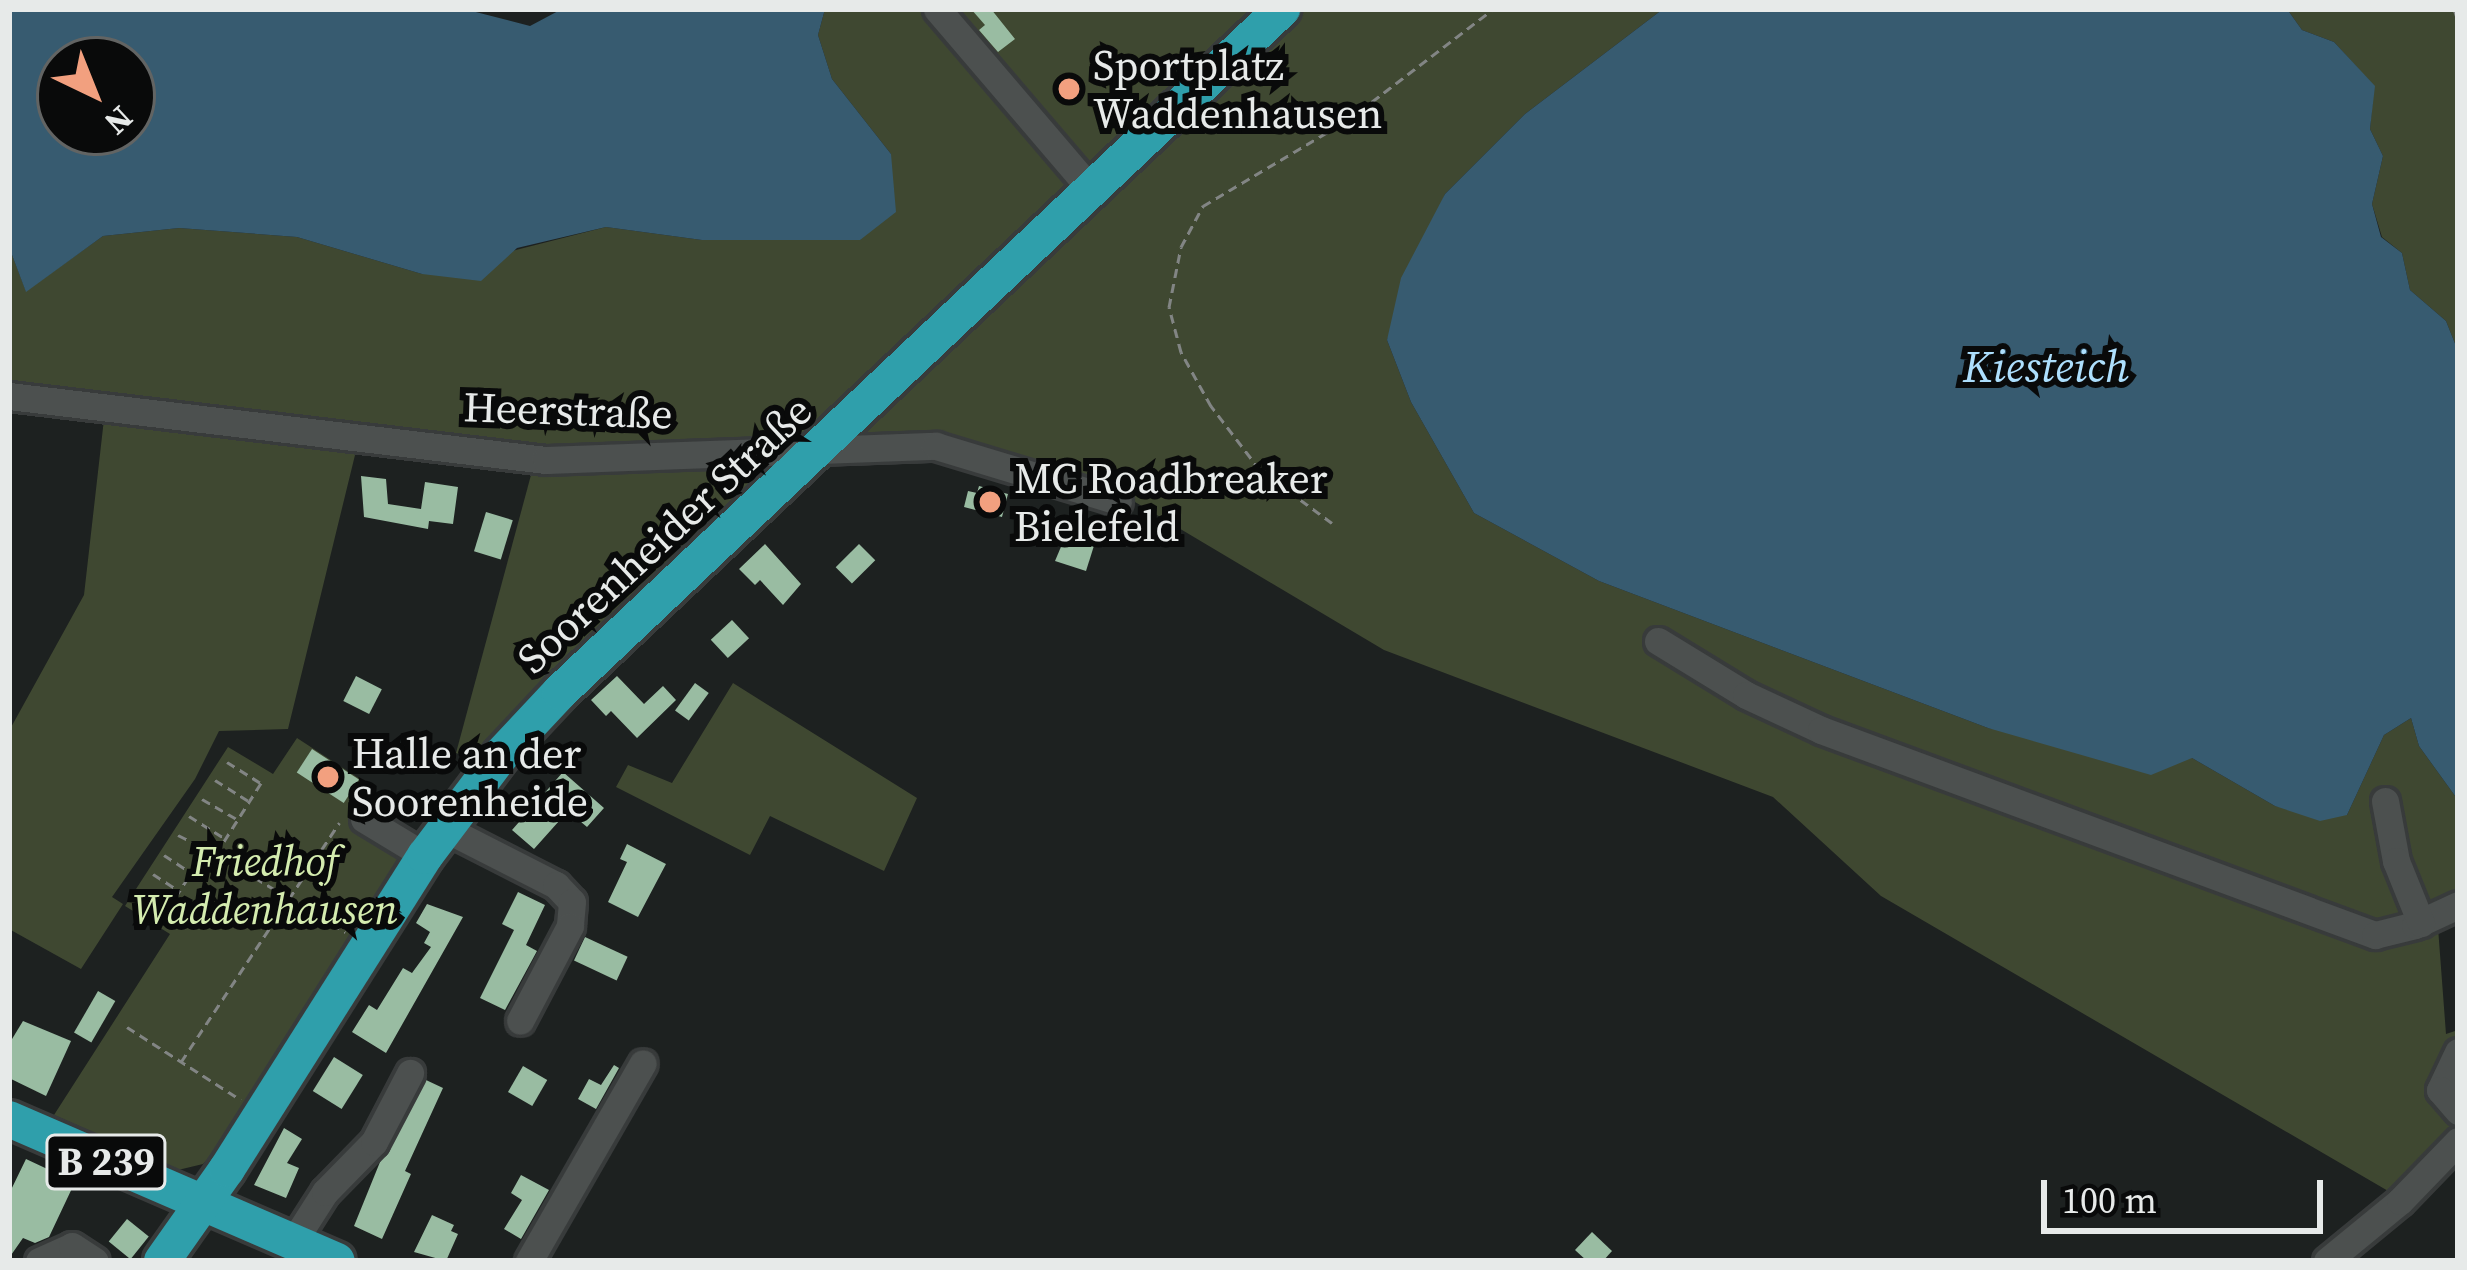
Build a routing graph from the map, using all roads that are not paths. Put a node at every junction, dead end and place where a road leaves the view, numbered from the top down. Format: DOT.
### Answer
graph roads {
  1 [pos="937,9"];
  2 [pos="1282,9"];
  3 [pos="1090,189"];
  4 [pos="9,396"];
  5 [pos="816,453"];
  6 [pos="1118,501"];
  7 [pos="1658,640"];
  8 [pos="2386,801"];
  9 [pos="364,819"];
  10 [pos="435,842"];
  11 [pos="2458,905"];
  12 [pos="2421,923"];
  13 [pos="520,1021"];
  14 [pos="2458,1052"];
  15 [pos="643,1063"];
  16 [pos="410,1073"];
  17 [pos="2458,1111"];
  18 [pos="9,1119"];
  19 [pos="2458,1142"];
  20 [pos="204,1204"];
  21 [pos="293,1242"];
  22 [pos="39,1261"];
  23 [pos="95,1261"];
  24 [pos="162,1261"];
  25 [pos="337,1261"];
  26 [pos="529,1261"];
  27 [pos="2327,1261"];
  1 -- 3 [label="street"];
  2 -- 3 [label="main road, Soorenheider Straße"];
  3 -- 5 [label="main road, Soorenheider Straße"];
  4 -- 5 [label="street, Heerstraße"];
  5 -- 6 [label="street, Heerstraße"];
  5 -- 10 [label="main road, Soorenheider Straße"];
  7 -- 12 [label="street"];
  8 -- 12 [label="street"];
  9 -- 10 [label="street"];
  10 -- 13 [label="street"];
  10 -- 20 [label="main road, Soorenheider Straße"];
  11 -- 12 [label="street"];
  14 -- 17 [label="street"];
  15 -- 26 [label="street"];
  16 -- 21 [label="street"];
  18 -- 20 [label="main road, B 239"];
  19 -- 27 [label="street"];
  20 -- 21 [label="main road, B 239"];
  20 -- 24 [label="main road, Soorenheider Straße"];
  21 -- 25 [label="main road, B 239"];
  22 -- 23 [label="street"];
}
